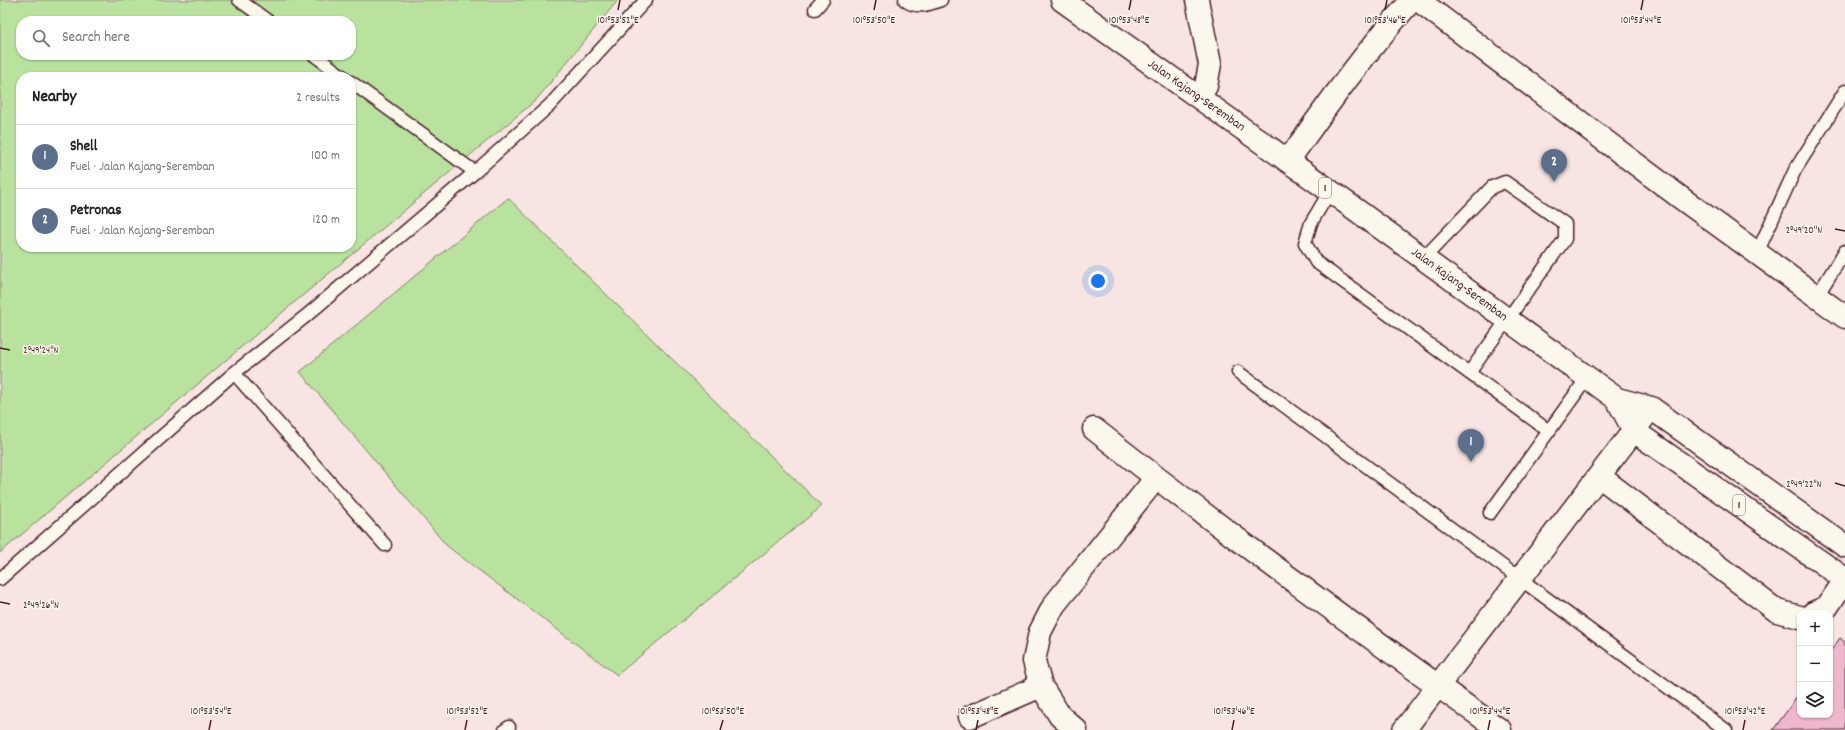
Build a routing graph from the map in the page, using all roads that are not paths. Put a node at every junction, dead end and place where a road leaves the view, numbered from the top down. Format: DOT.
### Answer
graph roads {
  1 [pos="239,0"];
  2 [pos="646,0"];
  3 [pos="905,0"];
  4 [pos="941,0"];
  5 [pos="1062,0"];
  6 [pos="1197,0"];
  7 [pos="1412,0"];
  8 [pos="1418,0"];
  9 [pos="261,16"];
  10 [pos="321,60"];
  11 [pos="337,72"];
  12 [pos="356,86"];
  13 [pos="1845,91"];
  14 [pos="1199,97"];
  15 [pos="1288,161"];
  16 [pos="475,172"];
  17 [pos="1330,191"];
  18 [pos="1845,251"];
  19 [pos="1757,253"];
  20 [pos="1423,259"];
  21 [pos="1817,296"];
  22 [pos="1845,317"];
  23 [pos="1507,320"];
  24 [pos="1238,372"];
  25 [pos="234,373"];
  26 [pos="1469,373"];
  27 [pos="1587,378"];
  28 [pos="1617,399"];
  29 [pos="1651,408"];
  30 [pos="1094,429"];
  31 [pos="1549,430"];
  32 [pos="1634,431"];
  33 [pos="1599,476"];
  34 [pos="1156,478"];
  35 [pos="1490,513"];
  36 [pos="385,545"];
  37 [pos="1845,546"];
  38 [pos="0,579"];
  39 [pos="1845,579"];
  40 [pos="1520,580"];
  41 [pos="1820,610"];
  42 [pos="1797,615"];
  43 [pos="1041,686"];
  44 [pos="1438,686"];
  45 [pos="970,717"];
  46 [pos="1076,730"];
  47 [pos="1404,730"];
  48 [pos="1500,730"];
  49 [pos="1726,730"];
  1 -- 9 [label="lane"];
  2 -- 16 [label="lane"];
  3 -- 4 [label="lane"];
  5 -- 14 [label="street, Jalan Kajang-Seremban / 1"];
  6 -- 14 [label="street"];
  7 -- 15 [label="street"];
  8 -- 19 [label="street"];
  10 -- 11 [label="lane"];
  12 -- 16 [label="lane"];
  13 -- 19 [label="lane"];
  14 -- 15 [label="street, Jalan Kajang-Seremban / 1"];
  15 -- 17 [label="street, Jalan Kajang-Seremban / 1"];
  16 -- 25 [label="lane"];
  17 -- 20 [label="street, Jalan Kajang-Seremban / 1"];
  17 -- 26 [label="lane"];
  18 -- 21 [label="lane"];
  19 -- 21 [label="street"];
  20 -- 23 [label="street, Jalan Kajang-Seremban / 1"];
  20 -- 23 [label="lane"];
  21 -- 22 [label="street"];
  23 -- 26 [label="lane"];
  23 -- 27 [label="street, Jalan Kajang-Seremban / 1"];
  24 -- 40 [label="lane"];
  25 -- 36 [label="lane"];
  25 -- 38 [label="lane"];
  26 -- 31 [label="lane"];
  27 -- 28 [label="street, Jalan Kajang-Seremban / 1"];
  27 -- 31 [label="lane"];
  28 -- 29 [label="street"];
  28 -- 32 [label="street, Jalan Kajang-Seremban / 1"];
  29 -- 32 [label="street"];
  29 -- 37 [label="street"];
  30 -- 34 [label="street"];
  31 -- 35 [label="lane"];
  32 -- 33 [label="street"];
  32 -- 39 [label="street, Jalan Kajang-Seremban / 1"];
  33 -- 40 [label="street"];
  33 -- 42 [label="street"];
  34 -- 43 [label="street"];
  34 -- 44 [label="street"];
  39 -- 41 [label="street"];
  40 -- 44 [label="street"];
  40 -- 49 [label="lane"];
  43 -- 45 [label="street"];
  43 -- 46 [label="street"];
  44 -- 47 [label="street"];
  44 -- 48 [label="street"];
}
